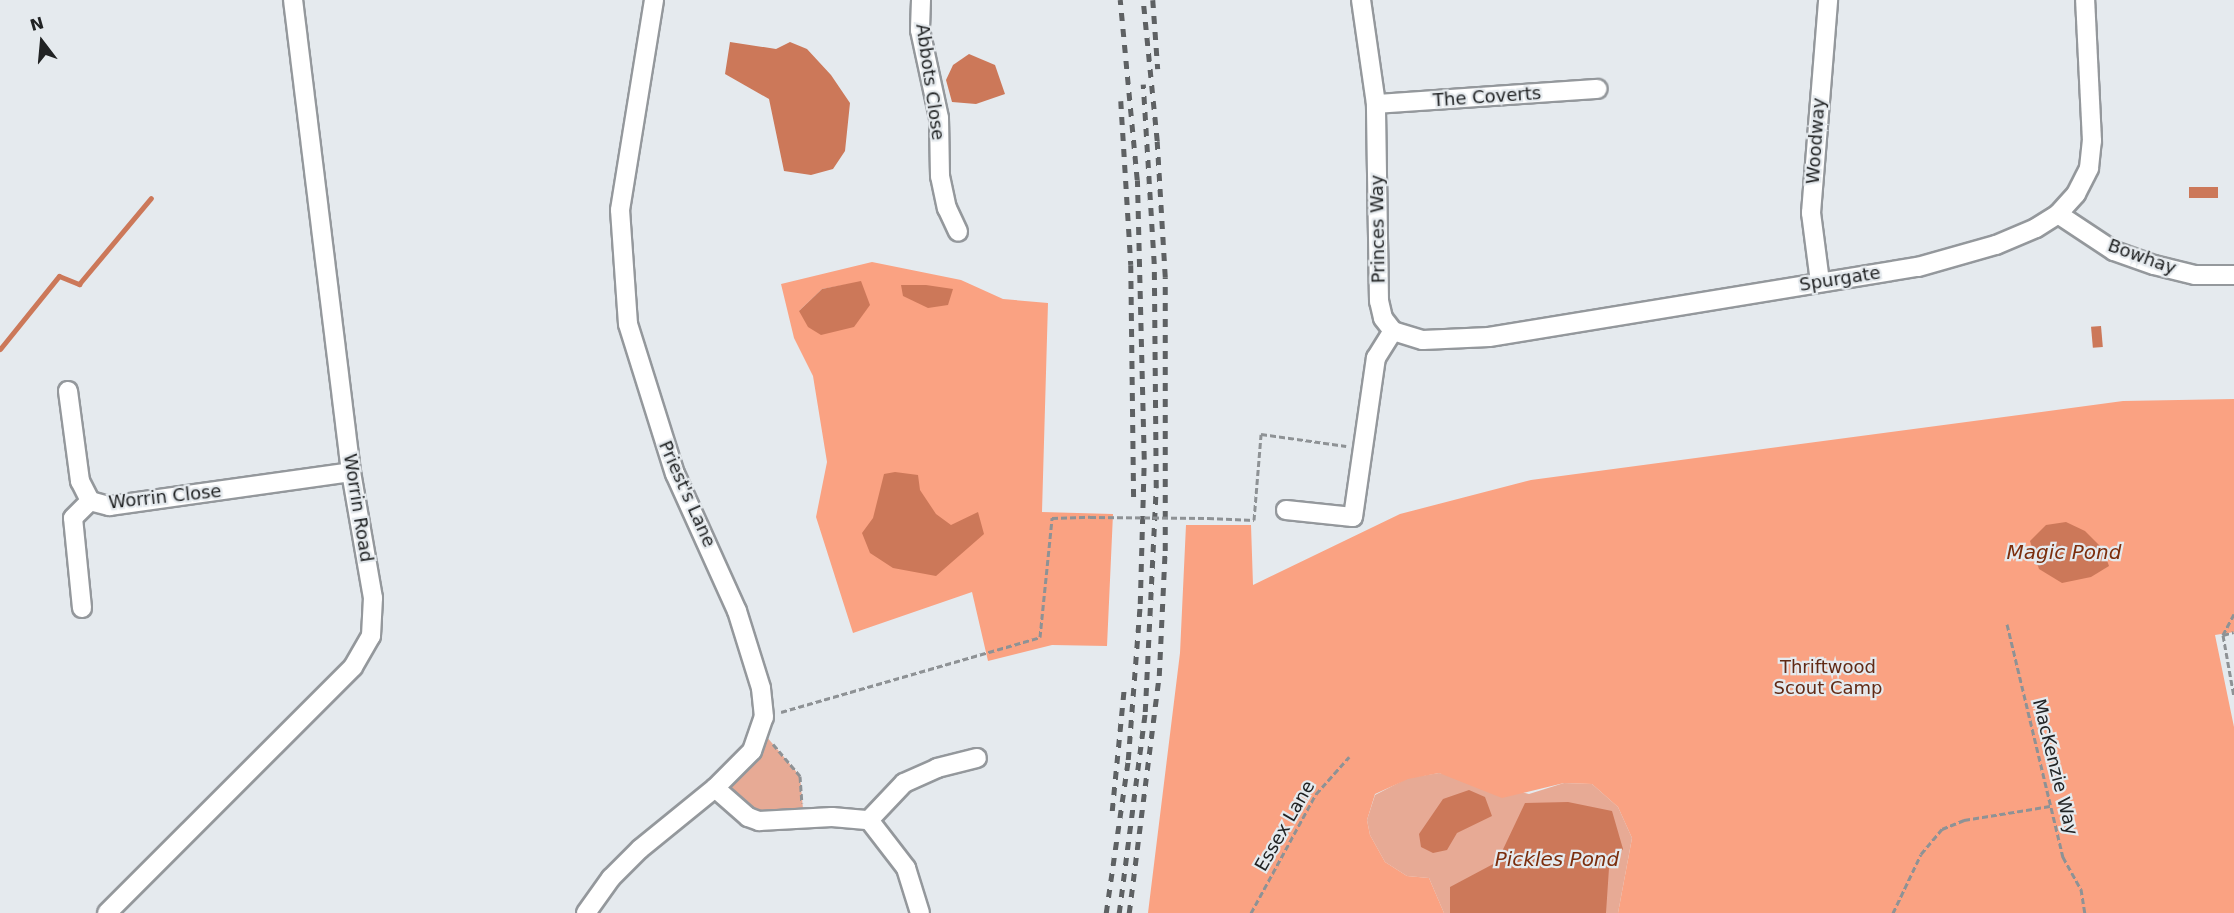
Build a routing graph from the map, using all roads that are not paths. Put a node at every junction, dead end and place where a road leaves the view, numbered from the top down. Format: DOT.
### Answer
graph roads {
  1 [pos="294,0"];
  2 [pos="654,0"];
  3 [pos="921,0"];
  4 [pos="1361,0"];
  5 [pos="1828,0"];
  6 [pos="2085,0"];
  7 [pos="1597,89"];
  8 [pos="1376,104"];
  9 [pos="2058,214"];
  10 [pos="958,232"];
  11 [pos="2234,275"];
  12 [pos="1820,282"];
  13 [pos="1393,331"];
  14 [pos="68,391"];
  15 [pos="351,472"];
  16 [pos="90,501"];
  17 [pos="1286,510"];
  18 [pos="82,608"];
  19 [pos="977,758"];
  20 [pos="715,788"];
  21 [pos="869,820"];
  22 [pos="107,913"];
  23 [pos="586,913"];
  24 [pos="920,913"];
  1 -- 15 [label="street, Worrin Road"];
  2 -- 20 [label="street, Priest's Lane"];
  3 -- 10 [label="street, Abbots Close"];
  4 -- 8 [label="street, Princes Way"];
  5 -- 12 [label="street, Woodway"];
  6 -- 9 [label="street, Spurgate"];
  7 -- 8 [label="street, The Coverts"];
  8 -- 13 [label="street, Princes Way"];
  9 -- 11 [label="street, Bowhay"];
  9 -- 12 [label="street, Spurgate"];
  12 -- 13 [label="street, Spurgate"];
  13 -- 17 [label="street"];
  14 -- 16 [label="street, Worrin Close"];
  15 -- 16 [label="street, Worrin Close"];
  15 -- 22 [label="street, Worrin Road"];
  16 -- 18 [label="street"];
  19 -- 21 [label="street"];
  20 -- 21 [label="street"];
  20 -- 23 [label="street, Priest's Lane"];
  21 -- 24 [label="street"];
}
